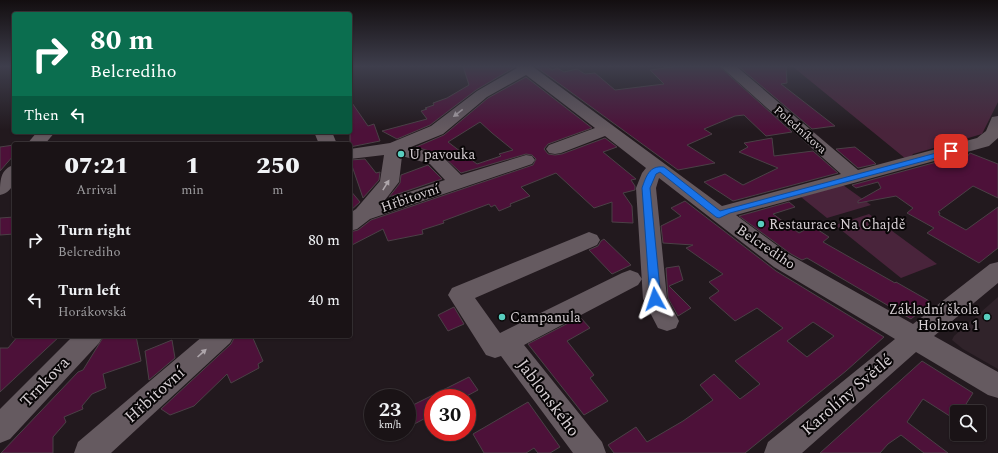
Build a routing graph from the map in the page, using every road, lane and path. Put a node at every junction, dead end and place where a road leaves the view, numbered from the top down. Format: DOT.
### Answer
graph roads {
  1 [pos="493,87"];
  2 [pos="550,87"];
  3 [pos="751,87"];
  4 [pos="998,121"];
  5 [pos="608,129"];
  6 [pos="44,134"];
  7 [pos="38,142"];
  8 [pos="991,145"];
  9 [pos="394,148"];
  10 [pos="555,149"];
  11 [pos="352,154"];
  12 [pos="526,160"];
  13 [pos="661,169"];
  14 [pos="12,173"];
  15 [pos="854,177"];
  16 [pos="457,182"];
  17 [pos="0,188"];
  18 [pos="719,215"];
  19 [pos="357,219"];
  20 [pos="589,240"];
  21 [pos="998,270"];
  22 [pos="630,280"];
  23 [pos="667,321"];
  24 [pos="915,336"];
  25 [pos="88,338"];
  26 [pos="219,338"];
  27 [pos="506,342"];
  28 [pos="998,386"];
  29 [pos="0,429"];
  30 [pos="89,453"];
  31 [pos="590,453"];
  32 [pos="779,453"];
  1 -- 9 [label="street, one-way"];
  2 -- 5 [label="street, Belcrediho"];
  3 -- 15 [label="street, Poledníkova"];
  4 -- 8 [label="street"];
  5 -- 10 [label="street"];
  5 -- 13 [label="street, Belcrediho"];
  6 -- 7 [label="street"];
  8 -- 15 [label="street"];
  9 -- 11 [label="street"];
  9 -- 16 [label="street, Hřbitovní"];
  19 -- 9 [label="street, Hřbitovní, one-way"];
  12 -- 16 [label="street, Hřbitovní"];
  13 -- 18 [label="street, Belcrediho"];
  13 -- 23 [label="street"];
  14 -- 17 [label="street"];
  15 -- 18 [label="street"];
  16 -- 19 [label="street, Hřbitovní"];
  18 -- 24 [label="street, Belcrediho"];
  20 -- 27 [label="street"];
  21 -- 24 [label="street, Karolíny Světlé"];
  22 -- 27 [label="street"];
  24 -- 28 [label="street, Belcrediho"];
  24 -- 32 [label="street, Karolíny Světlé"];
  25 -- 29 [label="street, Trnkova"];
  30 -- 26 [label="street, Hřbitovní, one-way"];
  27 -- 31 [label="street, Jablonského"];
}
